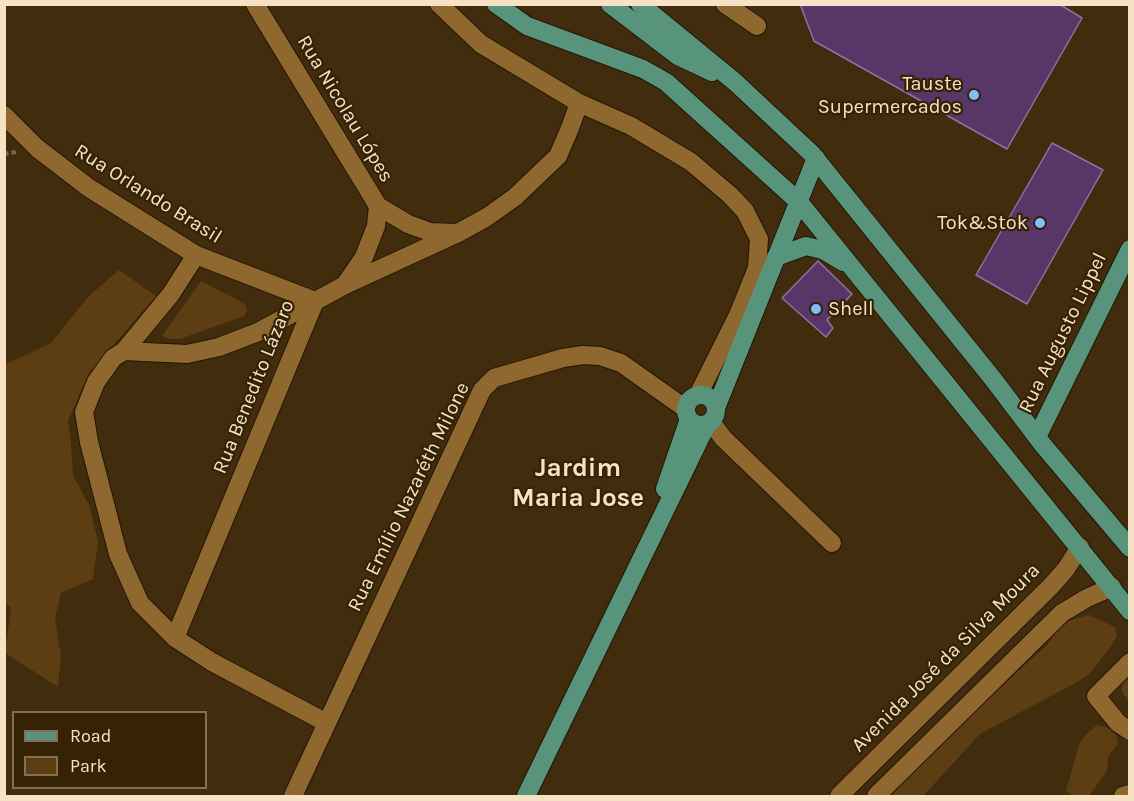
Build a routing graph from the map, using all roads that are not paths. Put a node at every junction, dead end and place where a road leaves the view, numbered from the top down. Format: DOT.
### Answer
graph roads {
  1 [pos="255,4"];
  2 [pos="496,4"];
  3 [pos="610,4"];
  4 [pos="640,4"];
  5 [pos="725,4"];
  6 [pos="440,5"];
  7 [pos="757,26"];
  8 [pos="738,84"];
  9 [pos="579,102"];
  10 [pos="4,115"];
  11 [pos="816,158"];
  12 [pos="800,202"];
  13 [pos="378,206"];
  14 [pos="458,233"];
  15 [pos="1130,249"];
  16 [pos="196,255"];
  17 [pos="776,257"];
  18 [pos="860,276"];
  19 [pos="345,285"];
  20 [pos="315,301"];
  21 [pos="124,351"];
  22 [pos="698,395"];
  23 [pos="688,414"];
  24 [pos="711,418"];
  25 [pos="1037,437"];
  26 [pos="832,543"];
  27 [pos="1080,547"];
  28 [pos="1130,548"];
  29 [pos="639,564"];
  30 [pos="1112,587"];
  31 [pos="1130,611"];
  32 [pos="175,638"];
  33 [pos="1130,662"];
  34 [pos="327,723"];
  35 [pos="1130,731"];
  36 [pos="1130,794"];
  37 [pos="293,796"];
  38 [pos="526,796"];
  39 [pos="839,796"];
  40 [pos="876,796"];
  41 [pos="1123,796"];
  1 -- 13 [label="street, Rua Nicolau Lópes"];
  2 -- 12 [label="main road"];
  3 -- 8 [label="main road"];
  4 -- 8 [label="main road"];
  5 -- 7 [label="street"];
  6 -- 9 [label="street"];
  8 -- 11 [label="main road"];
  9 -- 14 [label="street"];
  9 -- 22 [label="street"];
  10 -- 16 [label="street, Rua Orlando Brasil"];
  11 -- 12 [label="main road"];
  11 -- 25 [label="main road"];
  12 -- 17 [label="main road"];
  12 -- 18 [label="main road"];
  13 -- 14 [label="street, Rua Nicolau Lópes"];
  13 -- 19 [label="street, Rua Nicolau Lópes"];
  14 -- 19 [label="street"];
  15 -- 25 [label="main road, Rua Augusto Lippel"];
  16 -- 20 [label="street, Rua Orlando Brasil"];
  16 -- 21 [label="street"];
  17 -- 18 [label="main road"];
  17 -- 24 [label="main road"];
  18 -- 27 [label="main road"];
  19 -- 20 [label="street"];
  20 -- 21 [label="street, Rua Benedito Lázaro"];
  20 -- 32 [label="street, Rua Benedito Lázaro"];
  21 -- 32 [label="street"];
  22 -- 23 [label="main road"];
  22 -- 24 [label="main road"];
  23 -- 24 [label="main road"];
  23 -- 29 [label="main road"];
  23 -- 34 [label="street, Rua Emílio Nazaréth Milone"];
  24 -- 26 [label="street"];
  24 -- 29 [label="main road"];
  25 -- 28 [label="main road"];
  27 -- 30 [label="main road"];
  27 -- 39 [label="street, Avenida José da Silva Moura"];
  29 -- 38 [label="main road"];
  30 -- 31 [label="main road"];
  30 -- 40 [label="street"];
  32 -- 34 [label="street"];
  33 -- 35 [label="street"];
  34 -- 37 [label="street, Rua Emílio Nazaréth Milone"];
  36 -- 41 [label="street"];
}
